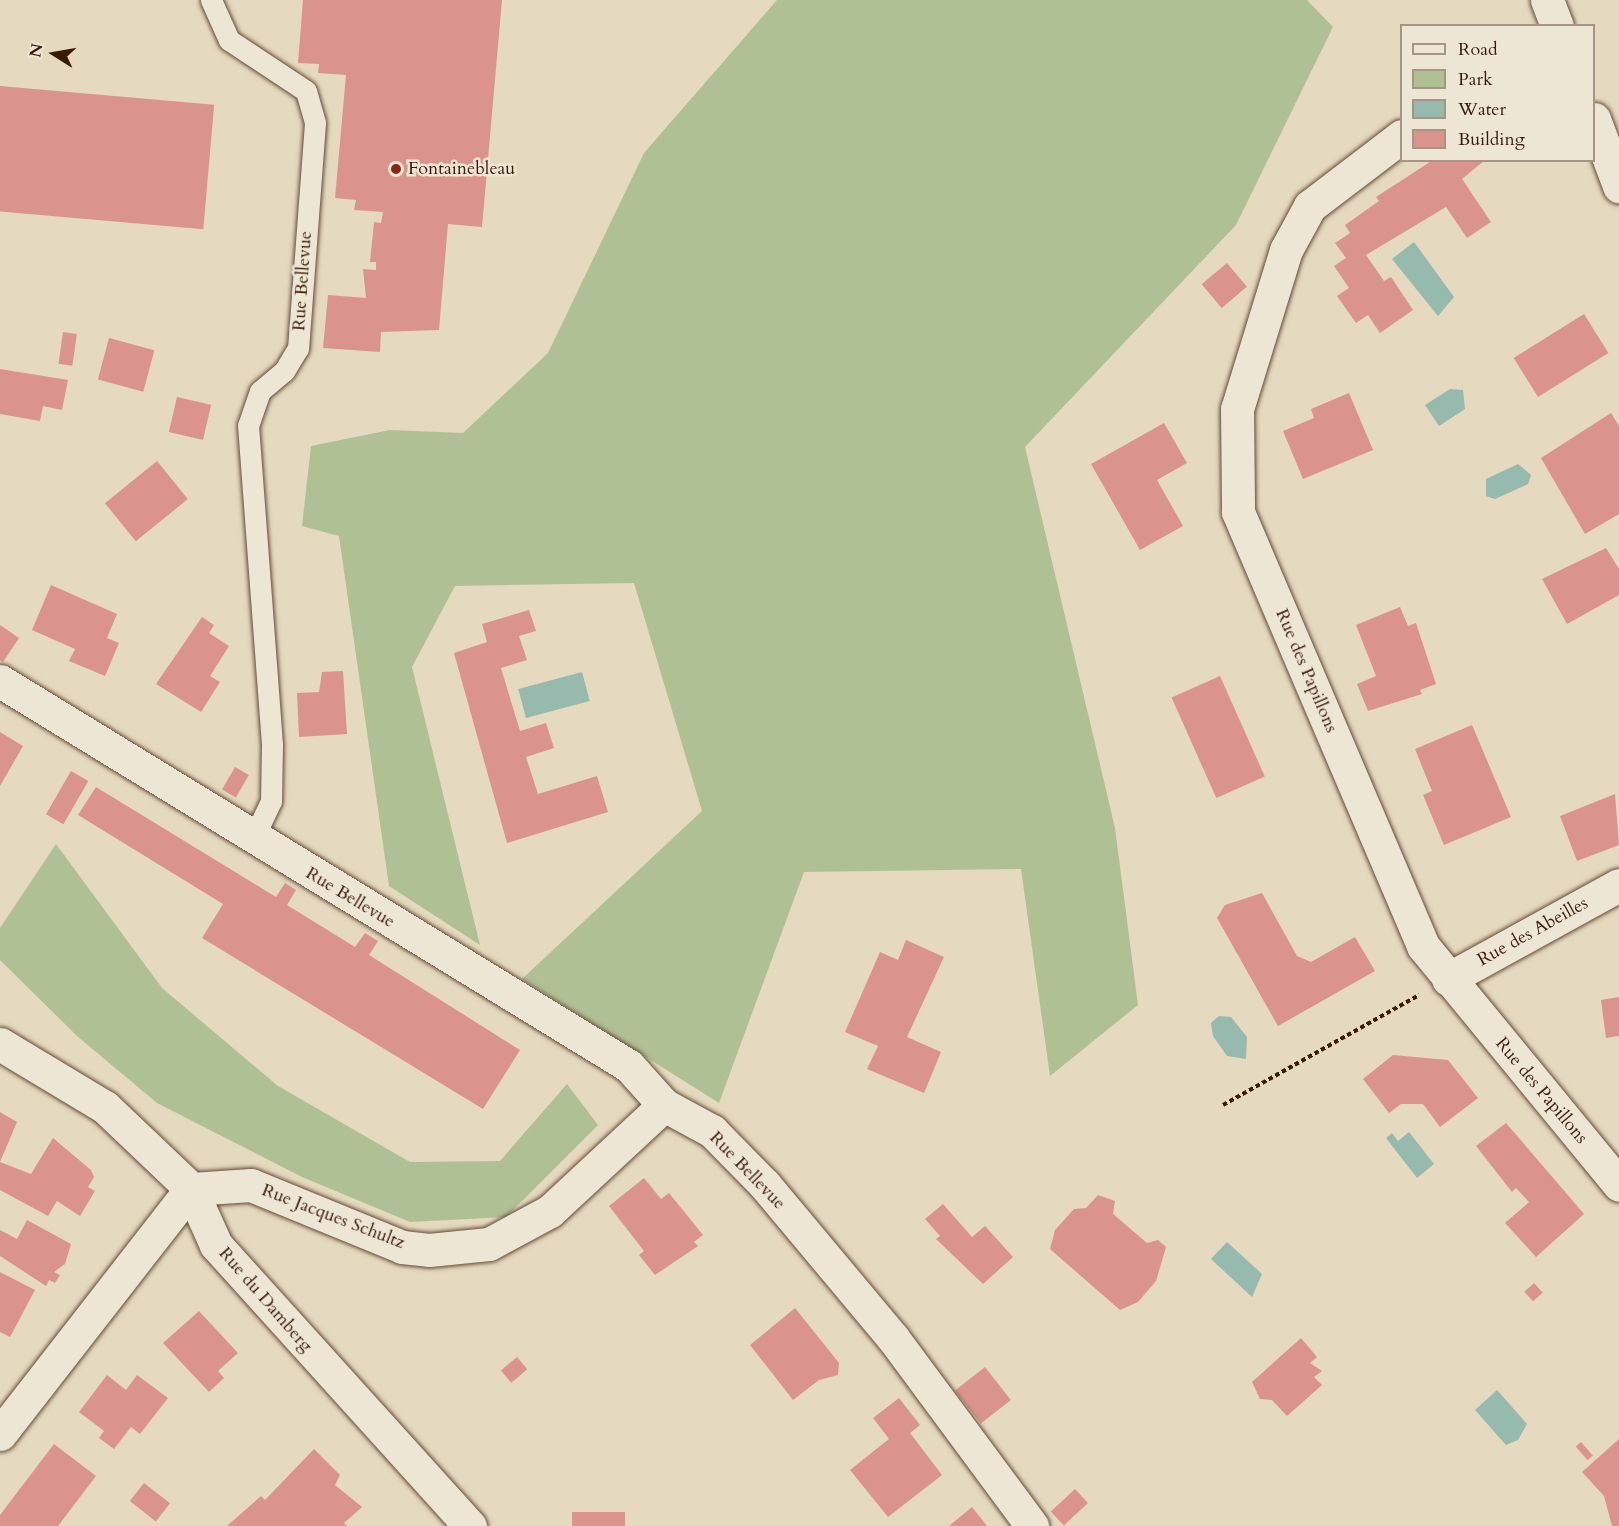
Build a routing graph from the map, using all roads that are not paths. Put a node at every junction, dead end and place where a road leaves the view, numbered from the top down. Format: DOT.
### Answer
graph roads {
  1 [pos="211,0"];
  2 [pos="1547,0"];
  3 [pos="1556,24"];
  4 [pos="1595,124"];
  5 [pos="1400,137"];
  6 [pos="1619,186"];
  7 [pos="0,681"];
  8 [pos="253,839"];
  9 [pos="1619,885"];
  10 [pos="1448,979"];
  11 [pos="0,1044"];
  12 [pos="664,1105"];
  13 [pos="1619,1185"];
  14 [pos="191,1189"];
  15 [pos="0,1434"];
  16 [pos="470,1526"];
  17 [pos="1032,1526"];
  1 -- 8 [label="lane, Rue Bellevue"];
  2 -- 3 [label="street"];
  4 -- 6 [label="street"];
  5 -- 10 [label="street, Rue des Papillons"];
  7 -- 8 [label="street, Rue Bellevue"];
  8 -- 12 [label="street, Rue Bellevue"];
  9 -- 10 [label="street, Rue des Abeilles"];
  10 -- 13 [label="street, Rue des Papillons"];
  11 -- 14 [label="street, Rue du Damberg"];
  12 -- 14 [label="street, Rue Jacques Schultz"];
  12 -- 17 [label="street, Rue Bellevue"];
  14 -- 15 [label="street"];
  14 -- 16 [label="street, Rue du Damberg"];
}
